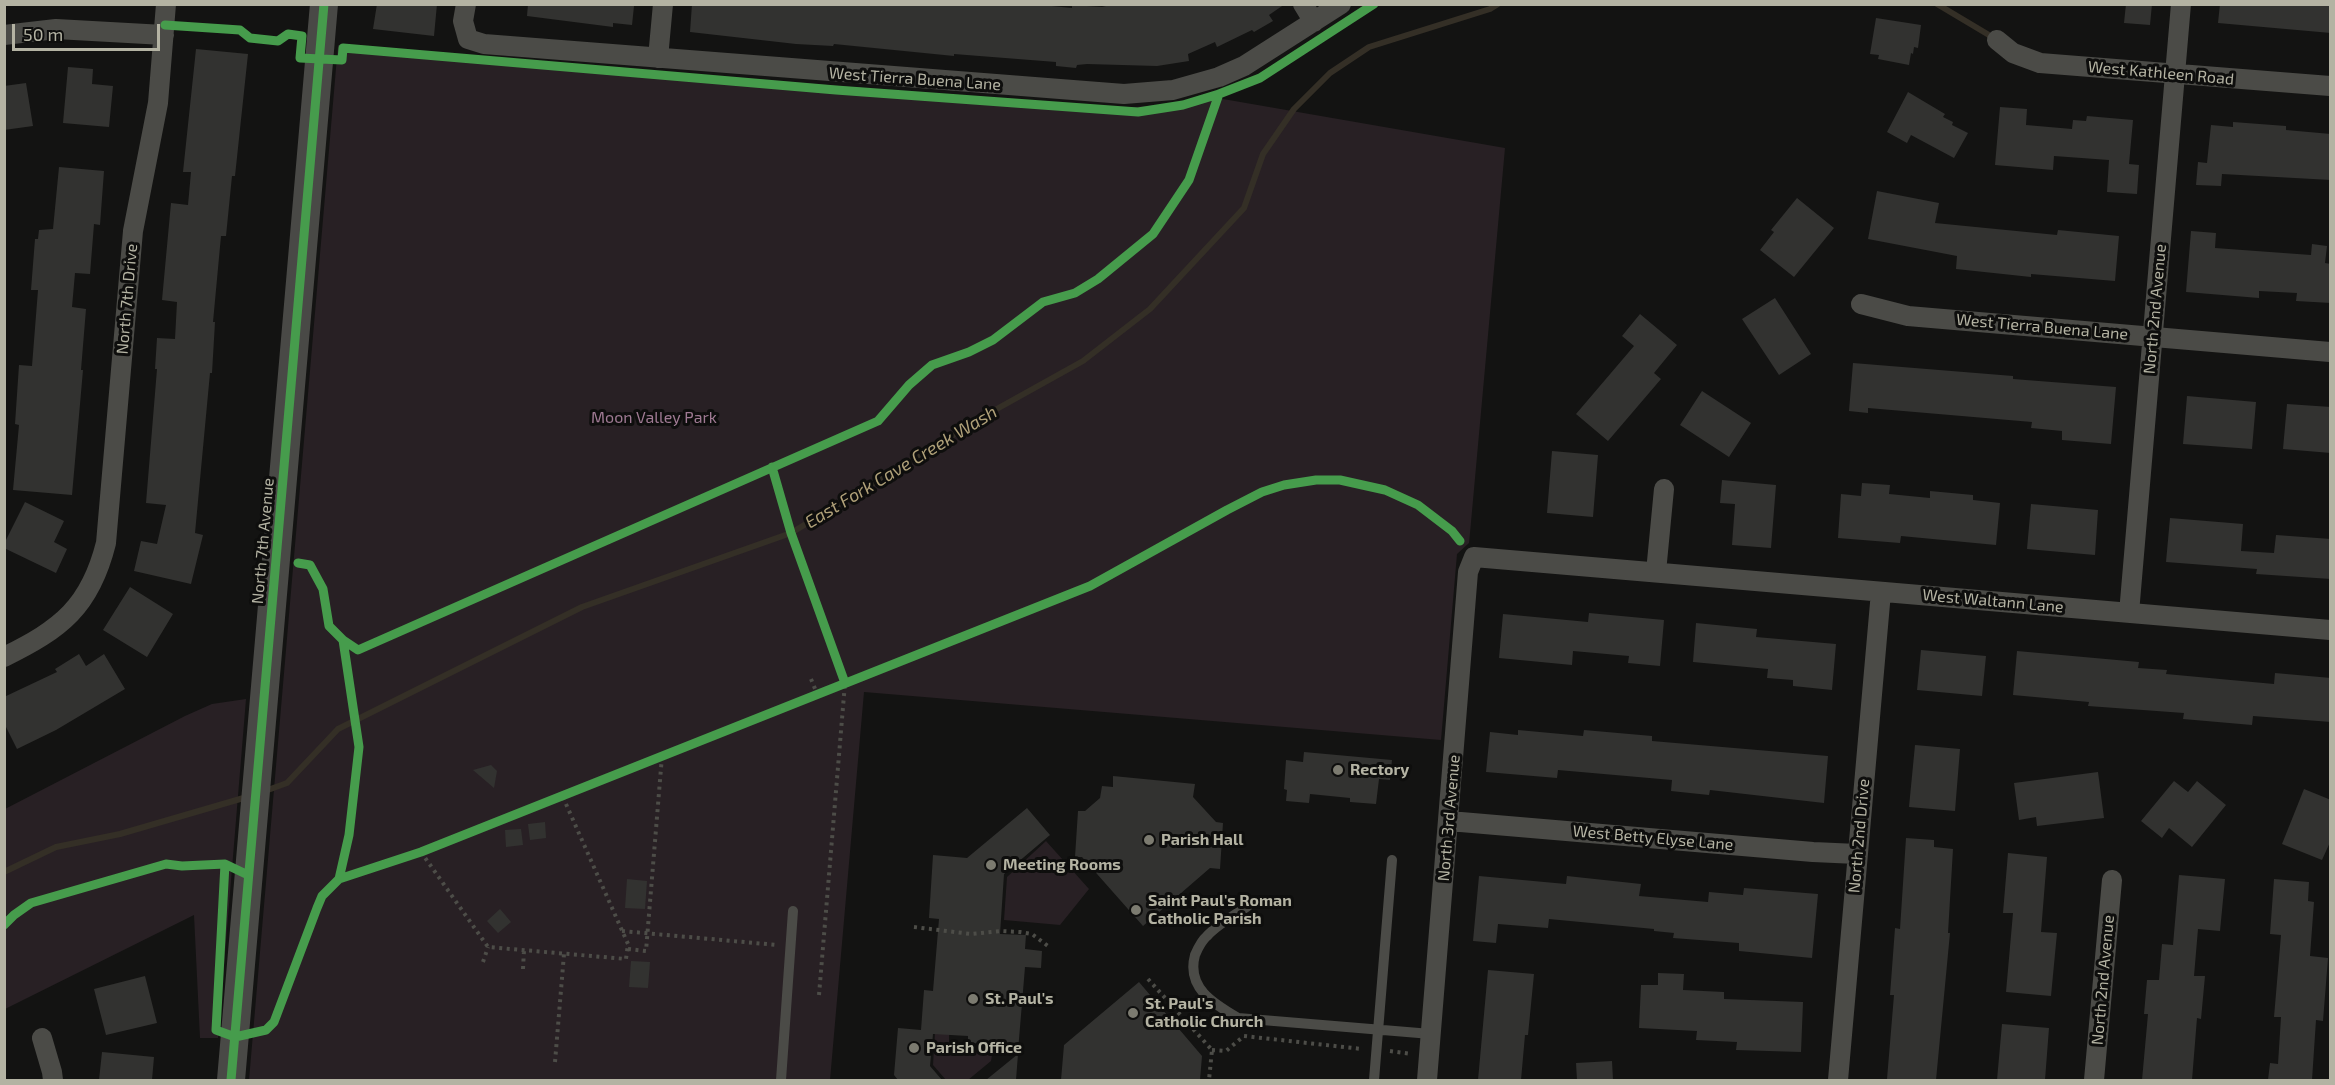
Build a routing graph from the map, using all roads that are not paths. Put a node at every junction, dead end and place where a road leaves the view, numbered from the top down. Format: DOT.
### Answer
graph roads {
  1 [pos="166,4"];
  2 [pos="324,4"];
  3 [pos="466,4"];
  4 [pos="663,4"];
  5 [pos="1303,4"];
  6 [pos="1341,4"];
  7 [pos="2181,4"];
  8 [pos="1314,22"];
  9 [pos="4,35"];
  10 [pos="164,35"];
  11 [pos="1997,40"];
  12 [pos="658,58"];
  13 [pos="2175,74"];
  14 [pos="2331,86"];
  15 [pos="1861,304"];
  16 [pos="2153,337"];
  17 [pos="2331,352"];
  18 [pos="1664,489"];
  19 [pos="1474,557"];
  20 [pos="1656,572"];
  21 [pos="1881,592"];
  22 [pos="2129,613"];
  23 [pos="2331,630"];
  24 [pos="4,657"];
  25 [pos="1449,820"];
  26 [pos="1857,854"];
  27 [pos="1392,860"];
  28 [pos="2112,880"];
  29 [pos="1248,906"];
  30 [pos="793,911"];
  31 [pos="1378,1030"];
  32 [pos="1431,1034"];
  33 [pos="42,1038"];
  34 [pos="52,1080"];
  35 [pos="231,1080"];
  36 [pos="781,1080"];
  37 [pos="1374,1080"];
  38 [pos="1427,1080"];
  39 [pos="1838,1080"];
  40 [pos="2094,1080"];
  1 -- 10 [label="street, North 7th Drive"];
  2 -- 35 [label="street, North 7th Avenue"];
  3 -- 12 [label="street, West Tierra Buena Lane"];
  4 -- 12 [label="street"];
  5 -- 8 [label="street"];
  6 -- 8 [label="street, West Tierra Buena Lane"];
  7 -- 13 [label="street, North 2nd Avenue"];
  8 -- 12 [label="street, West Tierra Buena Lane"];
  9 -- 10 [label="street"];
  10 -- 24 [label="street, North 7th Drive"];
  11 -- 13 [label="street, West Kathleen Road"];
  13 -- 14 [label="street, West Kathleen Road"];
  13 -- 16 [label="street, North 2nd Avenue"];
  15 -- 16 [label="street, West Tierra Buena Lane"];
  16 -- 17 [label="street, West Tierra Buena Lane"];
  16 -- 22 [label="street, North 2nd Avenue"];
  18 -- 20 [label="street"];
  19 -- 20 [label="street, West Waltann Lane"];
  19 -- 25 [label="street, North 3rd Avenue"];
  20 -- 21 [label="street, West Waltann Lane"];
  21 -- 22 [label="street, West Waltann Lane"];
  21 -- 26 [label="street, North 2nd Drive"];
  22 -- 23 [label="street, West Waltann Lane"];
  25 -- 26 [label="street, West Betty Elyse Lane"];
  25 -- 32 [label="street, North 3rd Avenue"];
  26 -- 39 [label="street, North 2nd Drive"];
  27 -- 31 [label="lane"];
  28 -- 40 [label="street, North 2nd Avenue"];
  29 -- 31 [label="lane"];
  30 -- 36 [label="lane"];
  31 -- 32 [label="lane"];
  31 -- 37 [label="lane"];
  32 -- 38 [label="street, North 3rd Avenue"];
  33 -- 34 [label="street"];
}
